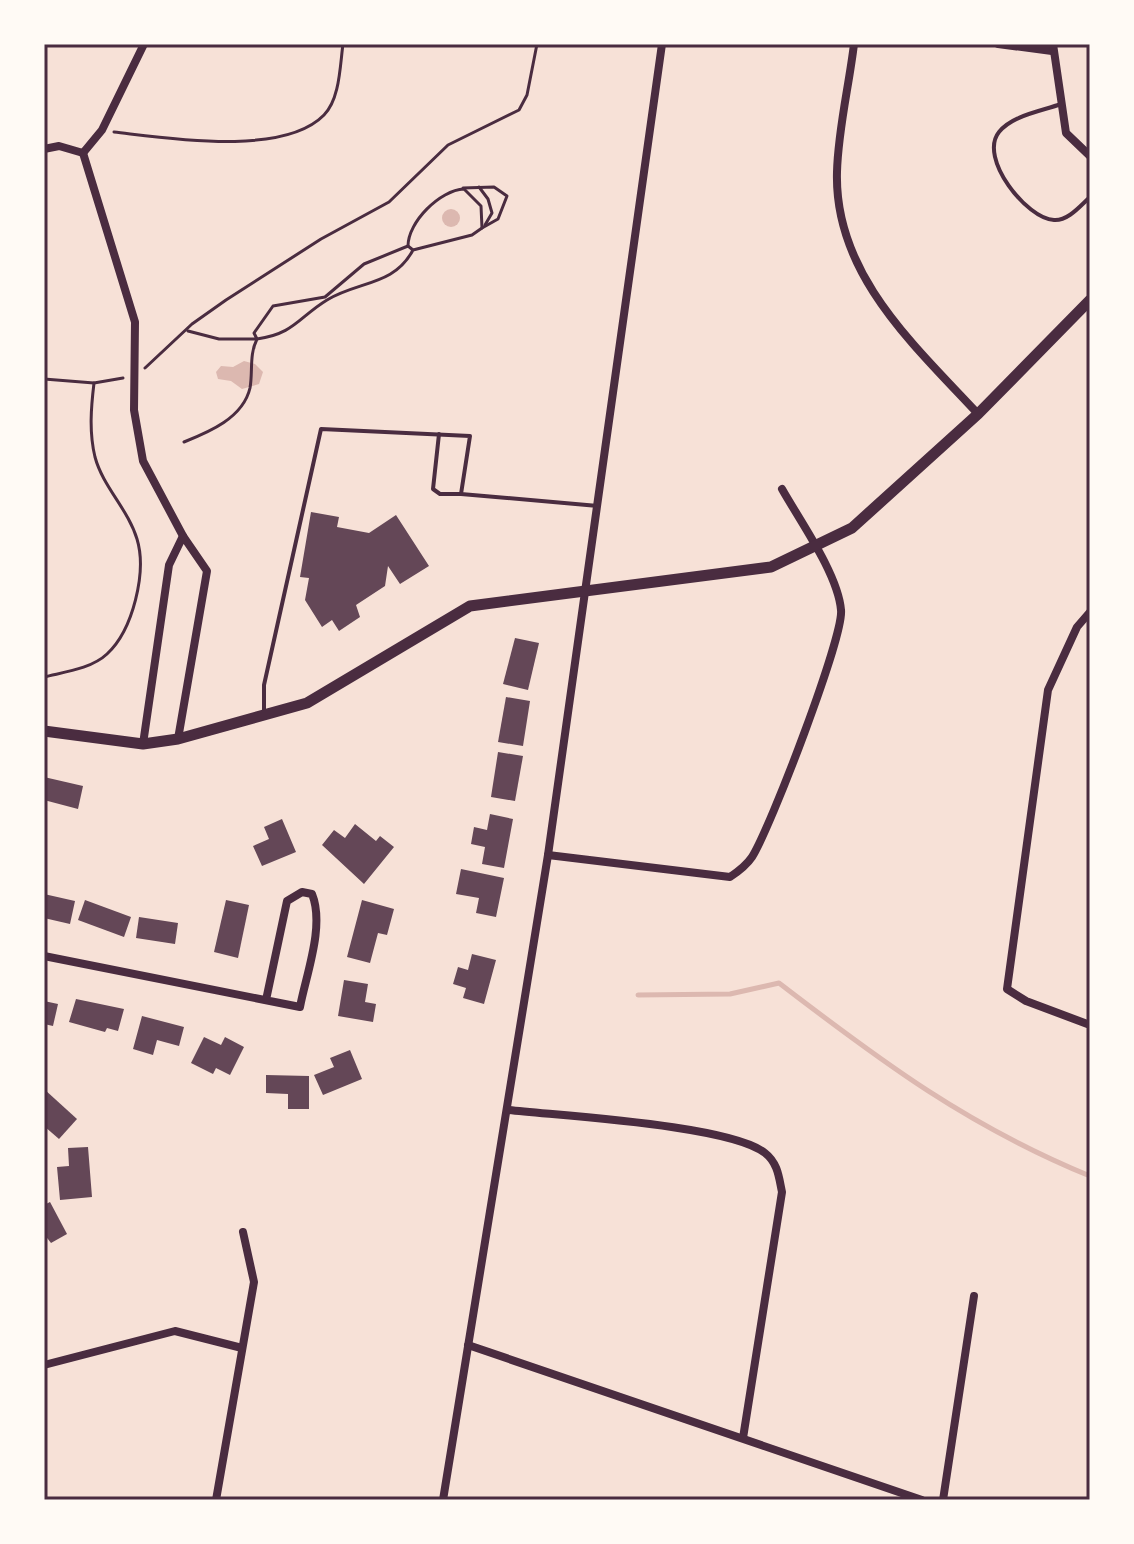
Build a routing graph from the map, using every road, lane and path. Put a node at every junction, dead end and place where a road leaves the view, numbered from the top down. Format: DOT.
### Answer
graph roads {
  1 [pos="144,44"];
  2 [pos="343,44"];
  3 [pos="537,44"];
  4 [pos="662,44"];
  5 [pos="854,44"];
  6 [pos="998,44"];
  7 [pos="1052,48"];
  8 [pos="1061,104"];
  9 [pos="102,130"];
  10 [pos="44,149"];
  11 [pos="83,153"];
  12 [pos="1090,156"];
  13 [pos="475,185"];
  14 [pos="458,189"];
  15 [pos="1090,197"];
  16 [pos="482,228"];
  17 [pos="408,246"];
  18 [pos="413,250"];
  19 [pos="326,299"];
  20 [pos="1090,300"];
  21 [pos="186,330"];
  22 [pos="257,339"];
  23 [pos="133,374"];
  24 [pos="44,379"];
  25 [pos="94,383"];
  26 [pos="978,414"];
  27 [pos="439,434"];
  28 [pos="184,442"];
  29 [pos="782,489"];
  30 [pos="461,494"];
  31 [pos="598,506"];
  32 [pos="183,536"];
  33 [pos="815,548"];
  34 [pos="586,592"];
  35 [pos="1090,612"];
  36 [pos="44,677"];
  37 [pos="264,715"];
  38 [pos="44,731"];
  39 [pos="178,739"];
  40 [pos="143,744"];
  41 [pos="548,855"];
  42 [pos="44,956"];
  43 [pos="266,1000"];
  44 [pos="1090,1025"];
  45 [pos="509,1110"];
  46 [pos="243,1232"];
  47 [pos="974,1296"];
  48 [pos="468,1345"];
  49 [pos="242,1348"];
  50 [pos="44,1365"];
  51 [pos="743,1438"];
  52 [pos="216,1500"];
  53 [pos="443,1500"];
  54 [pos="922,1500"];
  55 [pos="943,1500"];
  1 -- 9 [label="street"];
  2 -- 9 [label="path"];
  3 -- 21 [label="path"];
  4 -- 31 [label="street"];
  5 -- 26 [label="street"];
  6 -- 7 [label="street"];
  7 -- 8 [label="street"];
  8 -- 12 [label="street"];
  8 -- 15 [label="lane"];
  9 -- 11 [label="street"];
  10 -- 11 [label="street"];
  11 -- 23 [label="street"];
  13 -- 14 [label="path"];
  13 -- 16 [label="path"];
  13 -- 16 [label="path"];
  14 -- 16 [label="path"];
  14 -- 17 [label="path"];
  16 -- 18 [label="path"];
  17 -- 18 [label="path"];
  17 -- 19 [label="path"];
  18 -- 19 [label="path"];
  19 -- 22 [label="path"];
  19 -- 22 [label="path"];
  20 -- 26 [label="street"];
  21 -- 22 [label="path"];
  21 -- 23 [label="path"];
  22 -- 28 [label="path"];
  23 -- 25 [label="path"];
  23 -- 32 [label="street"];
  24 -- 25 [label="path"];
  25 -- 36 [label="path"];
  26 -- 33 [label="street"];
  27 -- 30 [label="lane"];
  27 -- 30 [label="lane"];
  27 -- 37 [label="lane"];
  29 -- 33 [label="street"];
  30 -- 31 [label="lane"];
  31 -- 34 [label="street"];
  32 -- 39 [label="street"];
  32 -- 40 [label="street"];
  33 -- 34 [label="street"];
  33 -- 41 [label="street"];
  34 -- 37 [label="street"];
  34 -- 41 [label="street"];
  35 -- 44 [label="street"];
  37 -- 39 [label="street"];
  38 -- 40 [label="street"];
  39 -- 40 [label="street"];
  41 -- 45 [label="street"];
  42 -- 43 [label="street"];
  43 -- 43 [label="street"];
  45 -- 48 [label="street"];
  45 -- 51 [label="street"];
  46 -- 49 [label="street"];
  47 -- 55 [label="street"];
  48 -- 51 [label="street"];
  48 -- 53 [label="street"];
  49 -- 50 [label="street"];
  49 -- 52 [label="street"];
  51 -- 54 [label="street"];
}
